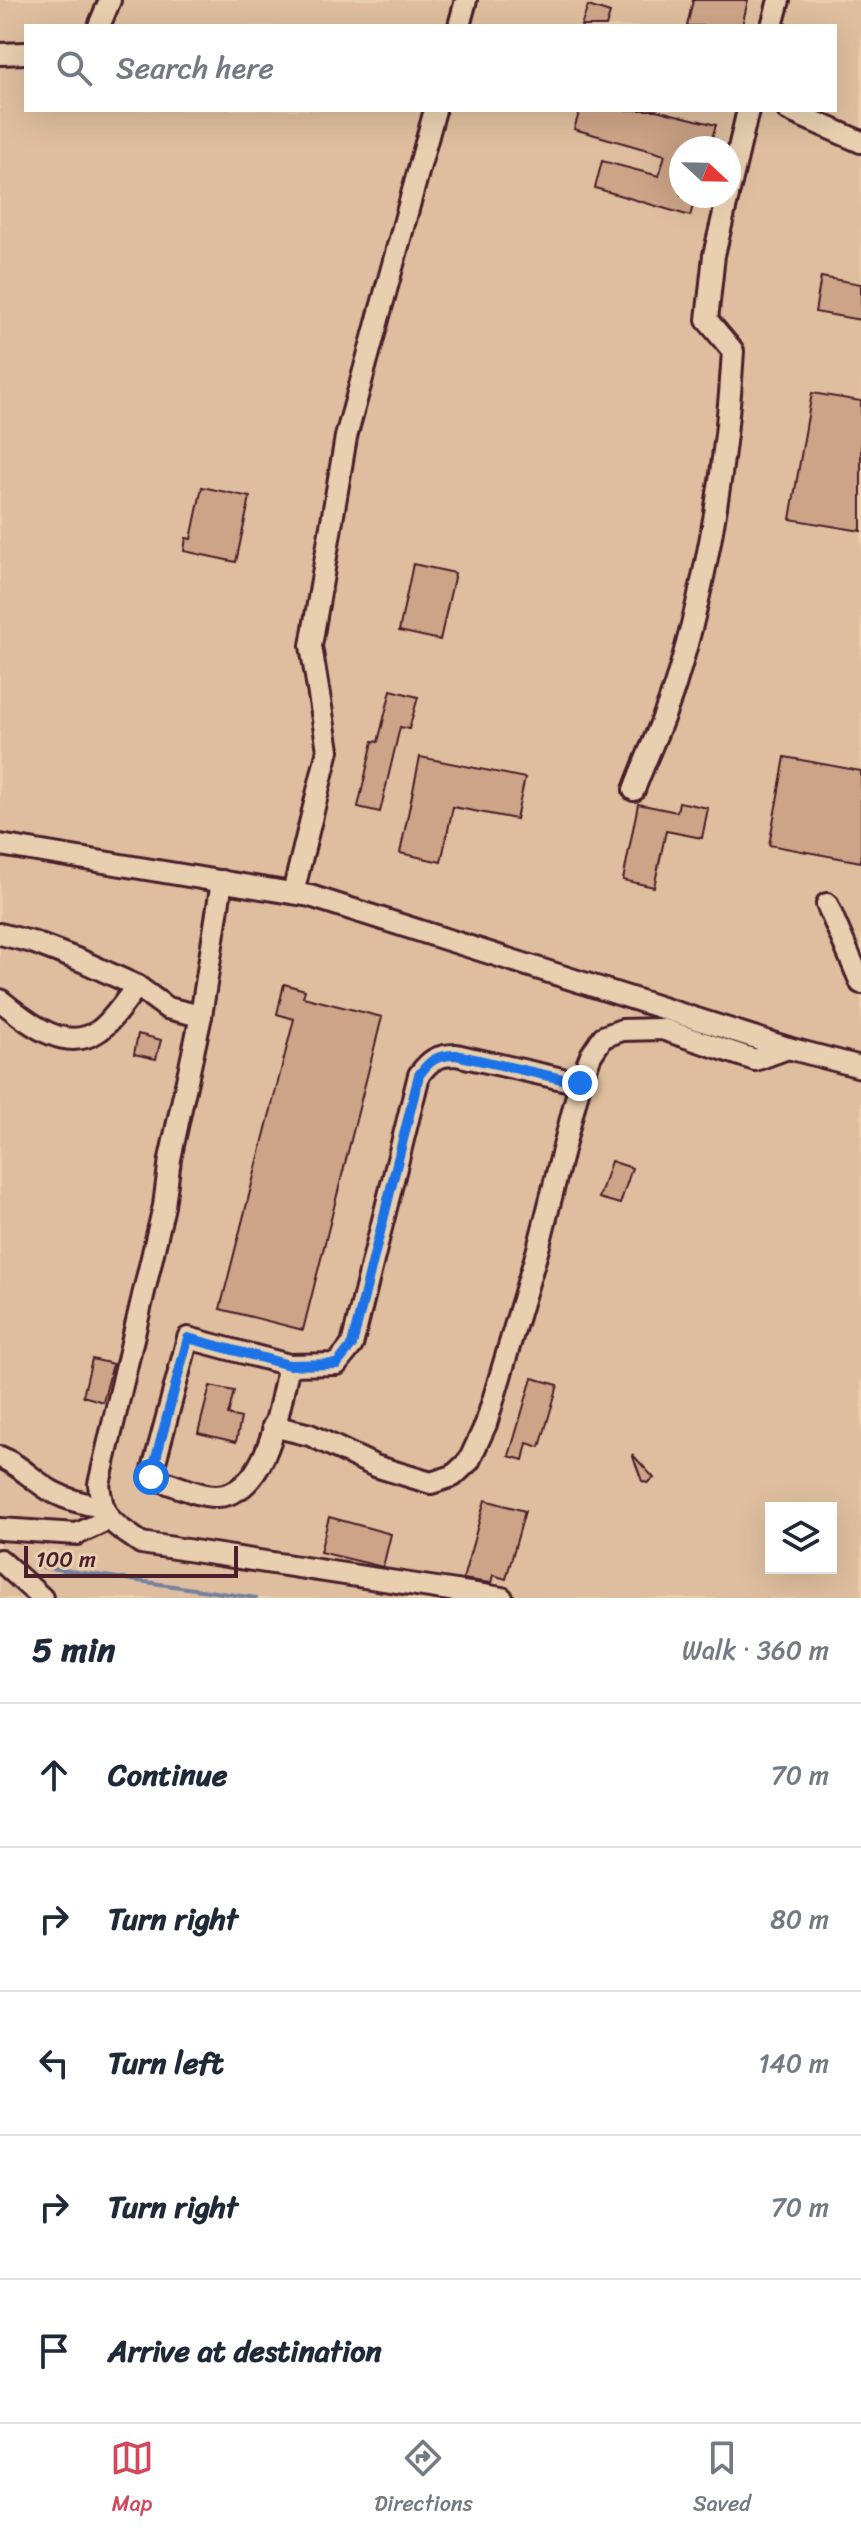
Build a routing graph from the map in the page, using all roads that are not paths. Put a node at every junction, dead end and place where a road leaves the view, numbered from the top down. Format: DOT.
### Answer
graph roads {
  1 [pos="110,0"];
  2 [pos="466,0"];
  3 [pos="779,0"];
  4 [pos="100,24"];
  5 [pos="460,24"];
  6 [pos="773,24"];
  7 [pos="24,53"];
  8 [pos="0,54"];
  9 [pos="434,112"];
  10 [pos="748,112"];
  11 [pos="793,112"];
  12 [pos="741,139"];
  13 [pos="861,142"];
  14 [pos="725,208"];
  15 [pos="634,790"];
  16 [pos="0,845"];
  17 [pos="222,881"];
  18 [pos="293,893"];
  19 [pos="827,904"];
  20 [pos="0,934"];
  21 [pos="861,983"];
  22 [pos="137,986"];
  23 [pos="0,1000"];
  24 [pos="201,1016"];
  25 [pos="788,1048"];
  26 [pos="861,1067"];
  27 [pos="580,1083"];
  28 [pos="289,1365"];
  29 [pos="273,1426"];
  30 [pos="0,1457"];
  31 [pos="105,1513"];
  32 [pos="0,1529"];
  33 [pos="0,1560"];
  34 [pos="42,1598"];
  35 [pos="502,1598"];
  1 -- 4 [label="street"];
  2 -- 5 [label="street"];
  3 -- 6 [label="street"];
  7 -- 8 [label="street"];
  9 -- 18 [label="street"];
  10 -- 12 [label="street"];
  11 -- 13 [label="street"];
  14 -- 15 [label="street"];
  16 -- 17 [label="street"];
  17 -- 18 [label="street"];
  17 -- 24 [label="street"];
  18 -- 25 [label="street"];
  19 -- 21 [label="street"];
  20 -- 22 [label="street"];
  22 -- 23 [label="street"];
  22 -- 24 [label="street"];
  24 -- 31 [label="street"];
  25 -- 26 [label="street"];
  25 -- 27 [label="street"];
  27 -- 28 [label="street"];
  27 -- 29 [label="street"];
  28 -- 29 [label="street"];
  28 -- 29 [label="street"];
  30 -- 31 [label="street"];
  31 -- 32 [label="street"];
  31 -- 35 [label="street"];
  33 -- 34 [label="street"];
}
